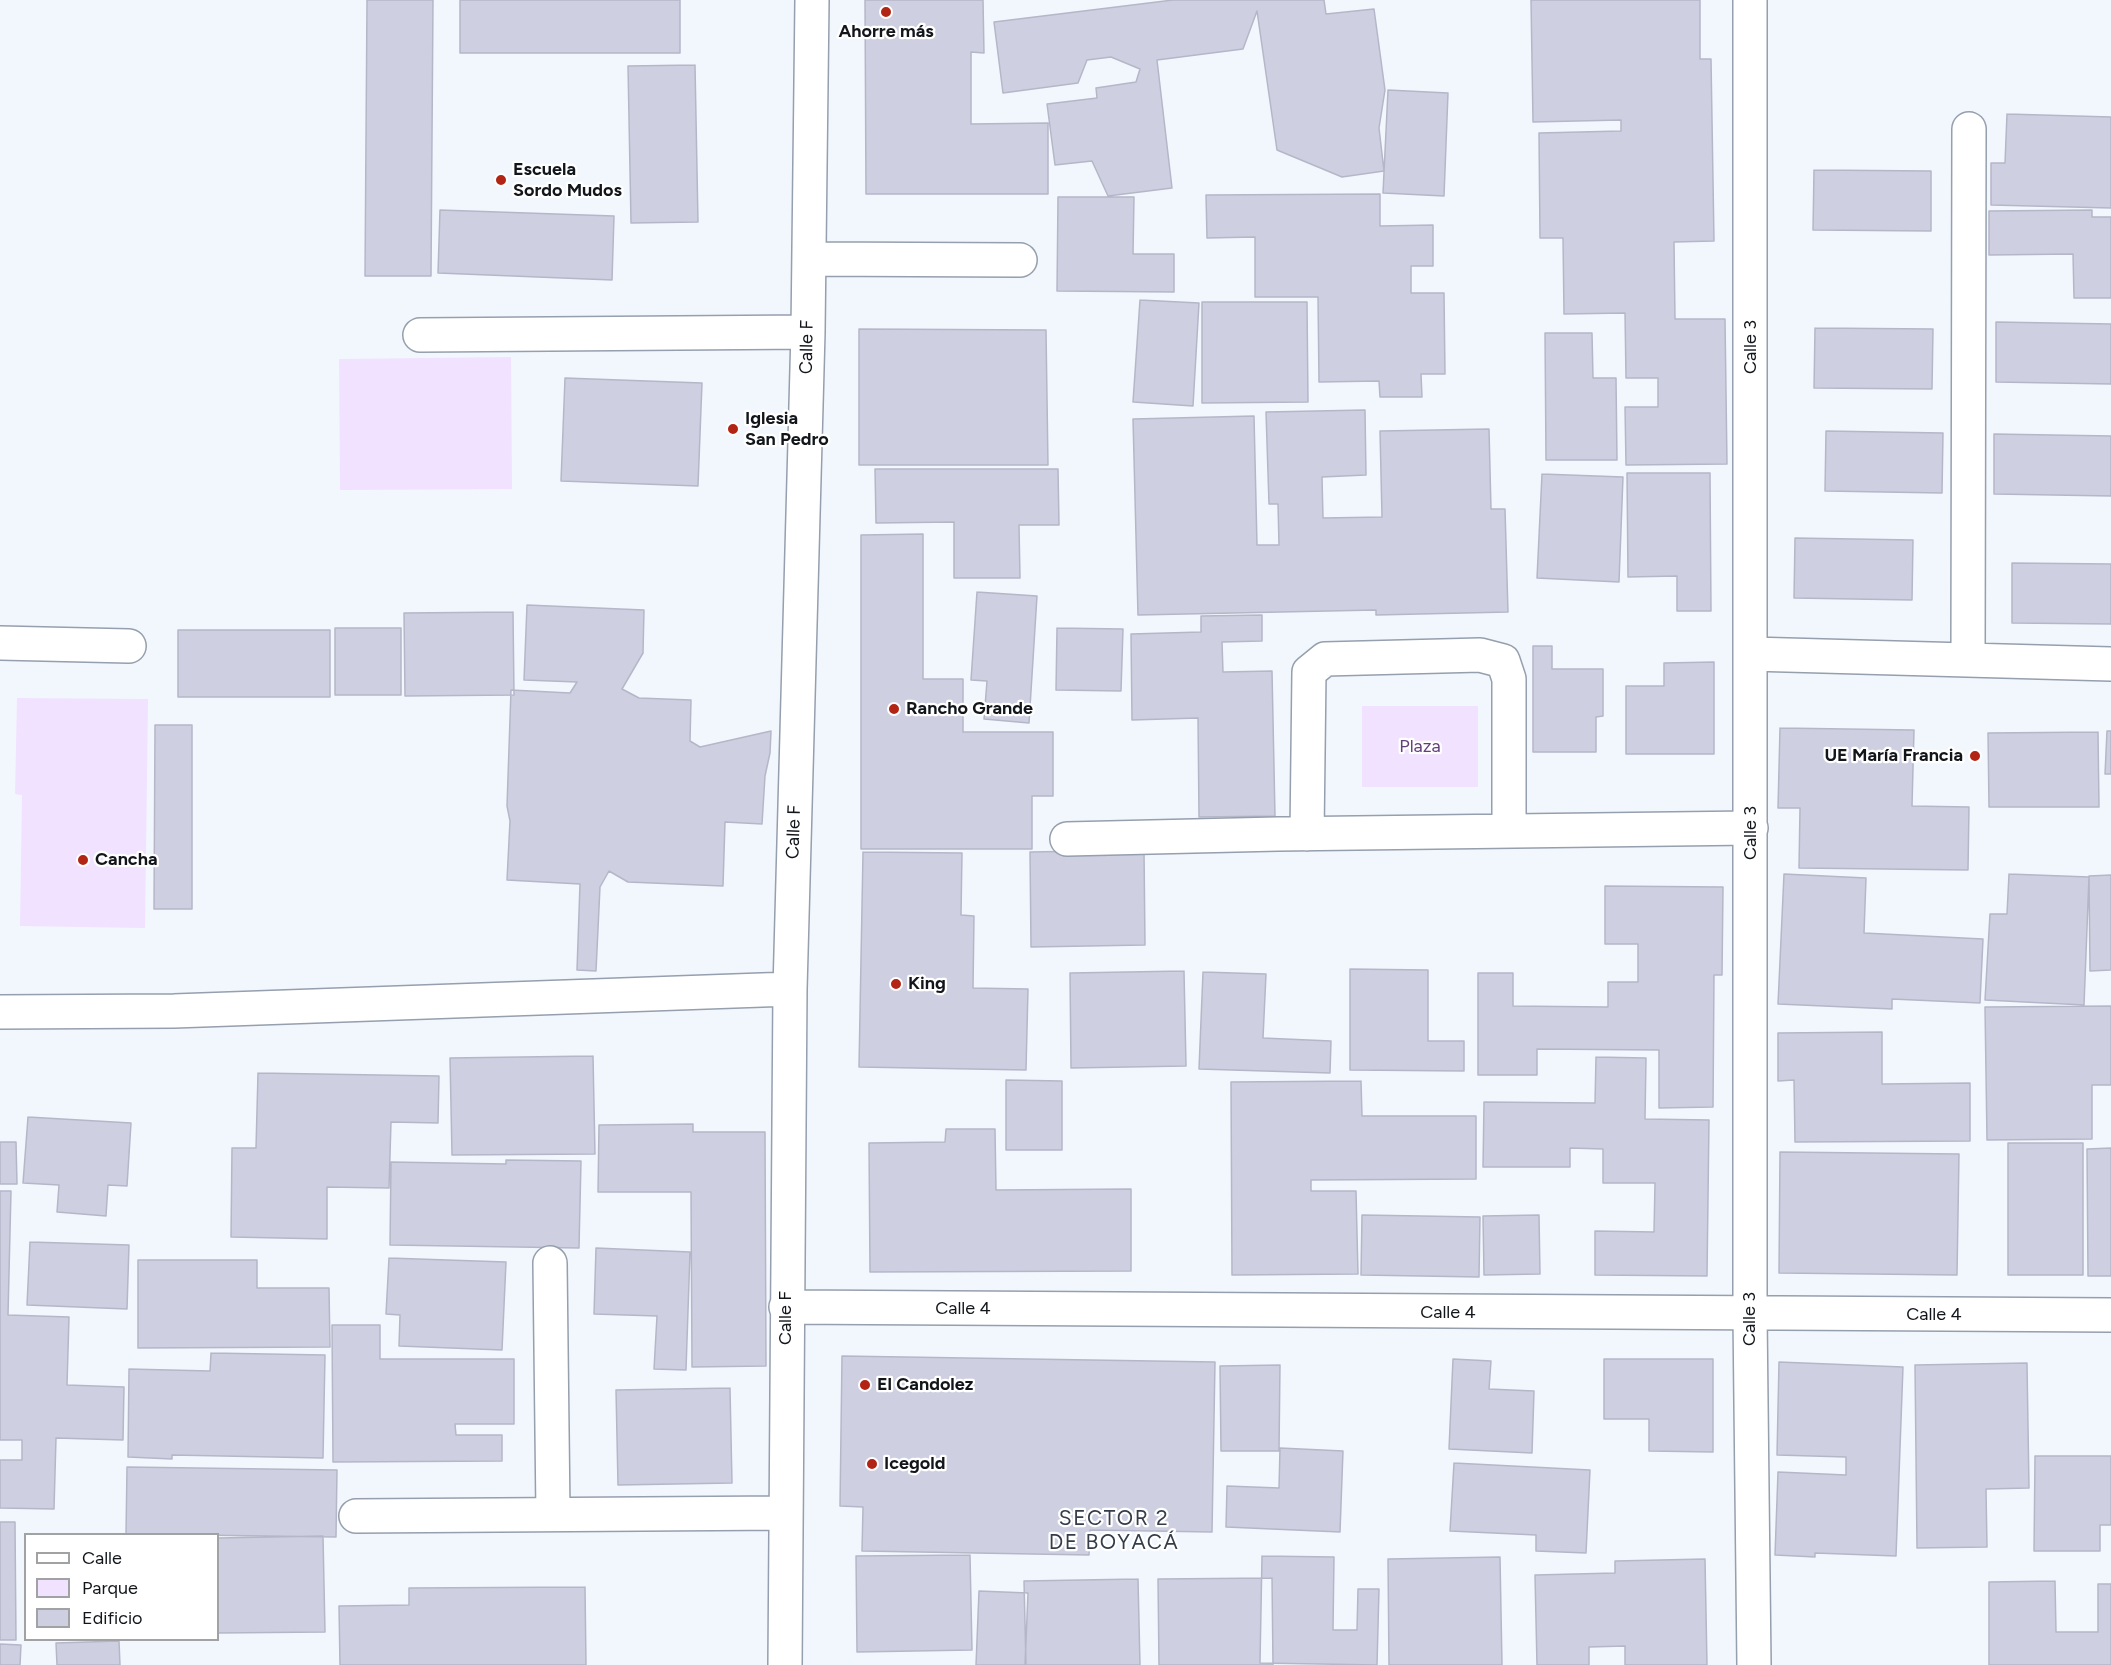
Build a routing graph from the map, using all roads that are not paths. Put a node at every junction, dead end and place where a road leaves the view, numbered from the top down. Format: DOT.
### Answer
graph roads {
  1 [pos="812,0"];
  2 [pos="1750,0"];
  3 [pos="1969,129"];
  4 [pos="809,259"];
  5 [pos="1020,260"];
  6 [pos="808,332"];
  7 [pos="420,335"];
  8 [pos="0,644"];
  9 [pos="129,646"];
  10 [pos="1751,654"];
  11 [pos="1968,658"];
  12 [pos="2111,664"];
  13 [pos="1752,828"];
  14 [pos="1509,831"];
  15 [pos="1307,834"];
  16 [pos="1067,840"];
  17 [pos="790,989"];
  18 [pos="0,1012"];
  19 [pos="550,1263"];
  20 [pos="786,1307"];
  21 [pos="1750,1315"];
  22 [pos="2111,1315"];
  23 [pos="785,1513"];
  24 [pos="553,1514"];
  25 [pos="356,1516"];
  26 [pos="785,1665"];
  27 [pos="1754,1665"];
  1 -- 4 [label="street, Calle F"];
  2 -- 10 [label="street, Calle 3"];
  3 -- 11 [label="street"];
  4 -- 5 [label="street"];
  4 -- 6 [label="street, Calle F"];
  6 -- 7 [label="street"];
  6 -- 17 [label="street, Calle F"];
  8 -- 9 [label="street"];
  10 -- 11 [label="street"];
  10 -- 13 [label="street, Calle 3"];
  11 -- 12 [label="street"];
  13 -- 14 [label="street"];
  13 -- 21 [label="street, Calle 3"];
  14 -- 15 [label="street"];
  14 -- 15 [label="street"];
  15 -- 16 [label="street"];
  17 -- 18 [label="street"];
  17 -- 20 [label="street, Calle F"];
  19 -- 24 [label="street"];
  20 -- 21 [label="street, Calle 4"];
  20 -- 23 [label="street, Calle F"];
  21 -- 22 [label="street, Calle 4"];
  21 -- 27 [label="street, Calle 3"];
  23 -- 24 [label="street"];
  23 -- 26 [label="street, Calle F"];
  24 -- 25 [label="street"];
}
